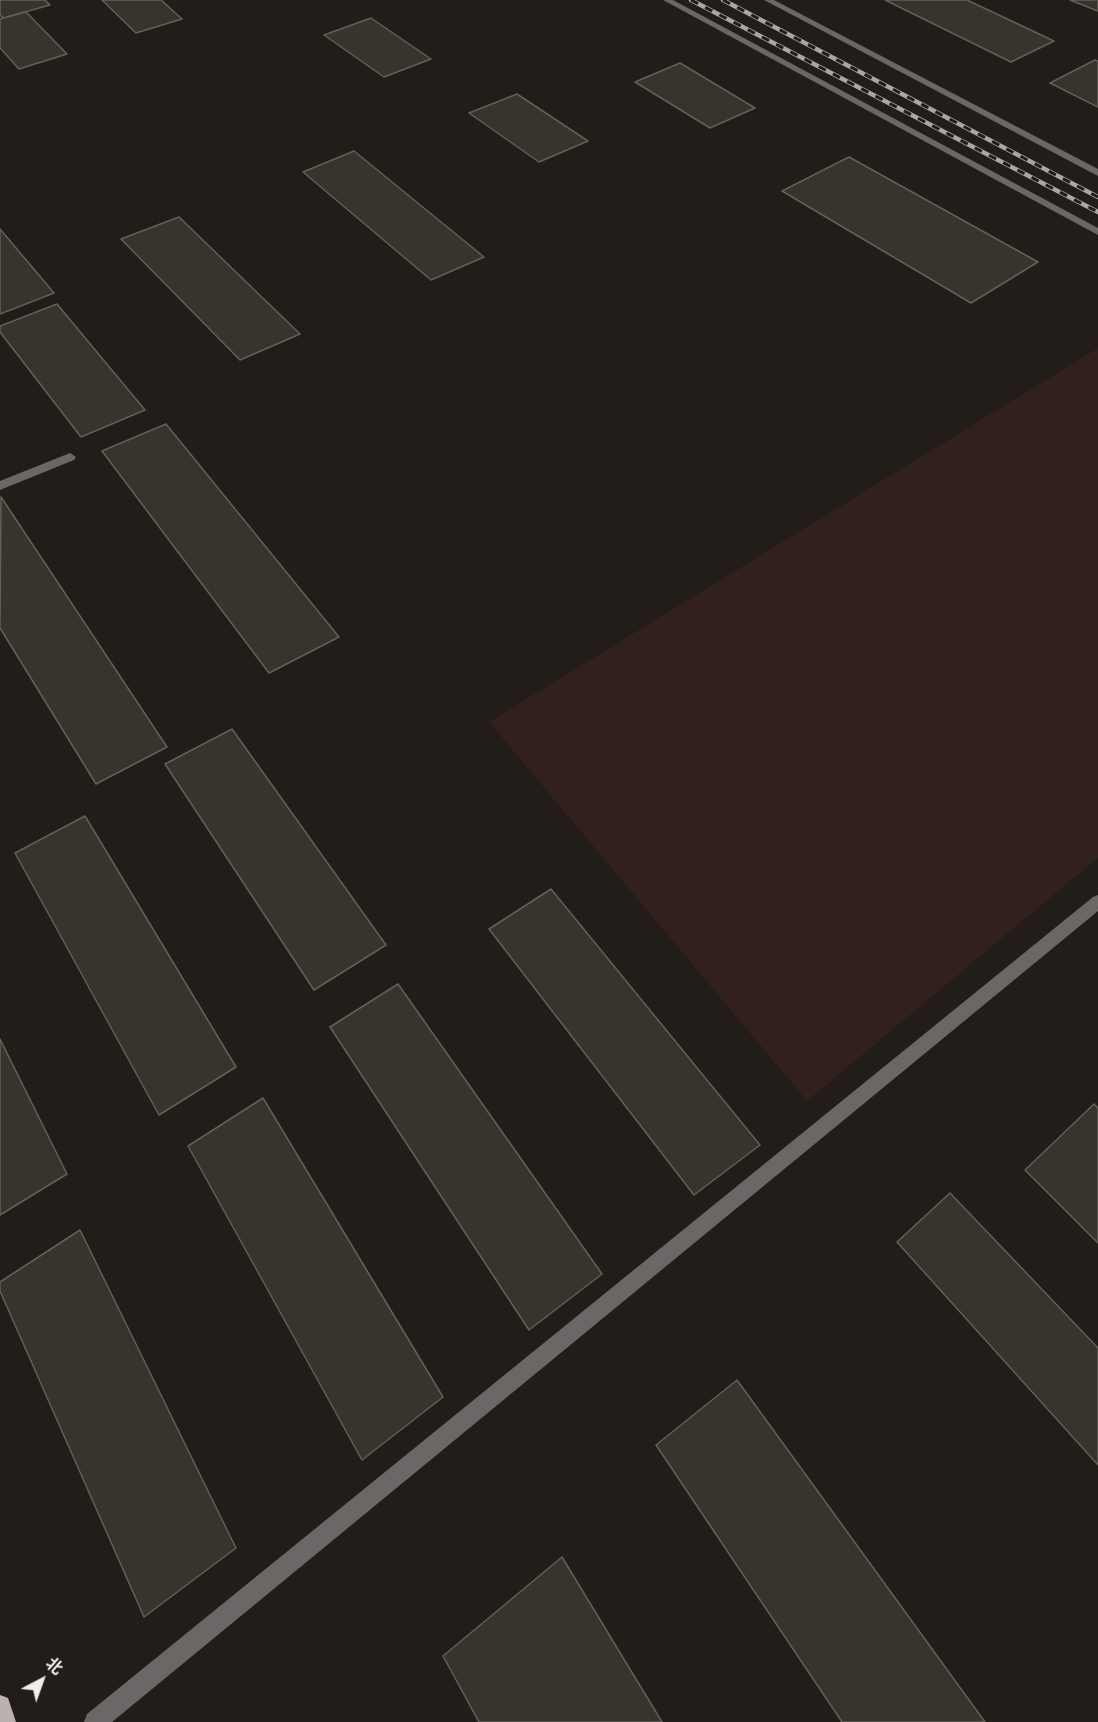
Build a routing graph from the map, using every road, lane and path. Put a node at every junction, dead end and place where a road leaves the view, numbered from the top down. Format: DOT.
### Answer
graph roads {
  1 [pos="667,0"];
  2 [pos="768,0"];
  3 [pos="1098,173"];
  4 [pos="1098,232"];
  5 [pos="70,457"];
  6 [pos="0,486"];
  7 [pos="1098,902"];
  8 [pos="0,1706"];
  9 [pos="5,1722"];
  10 [pos="95,1722"];
  1 -- 4 [label="street"];
  2 -- 3 [label="street"];
  5 -- 6 [label="street"];
  7 -- 10 [label="street"];
  8 -- 9 [label="main road"];
}
